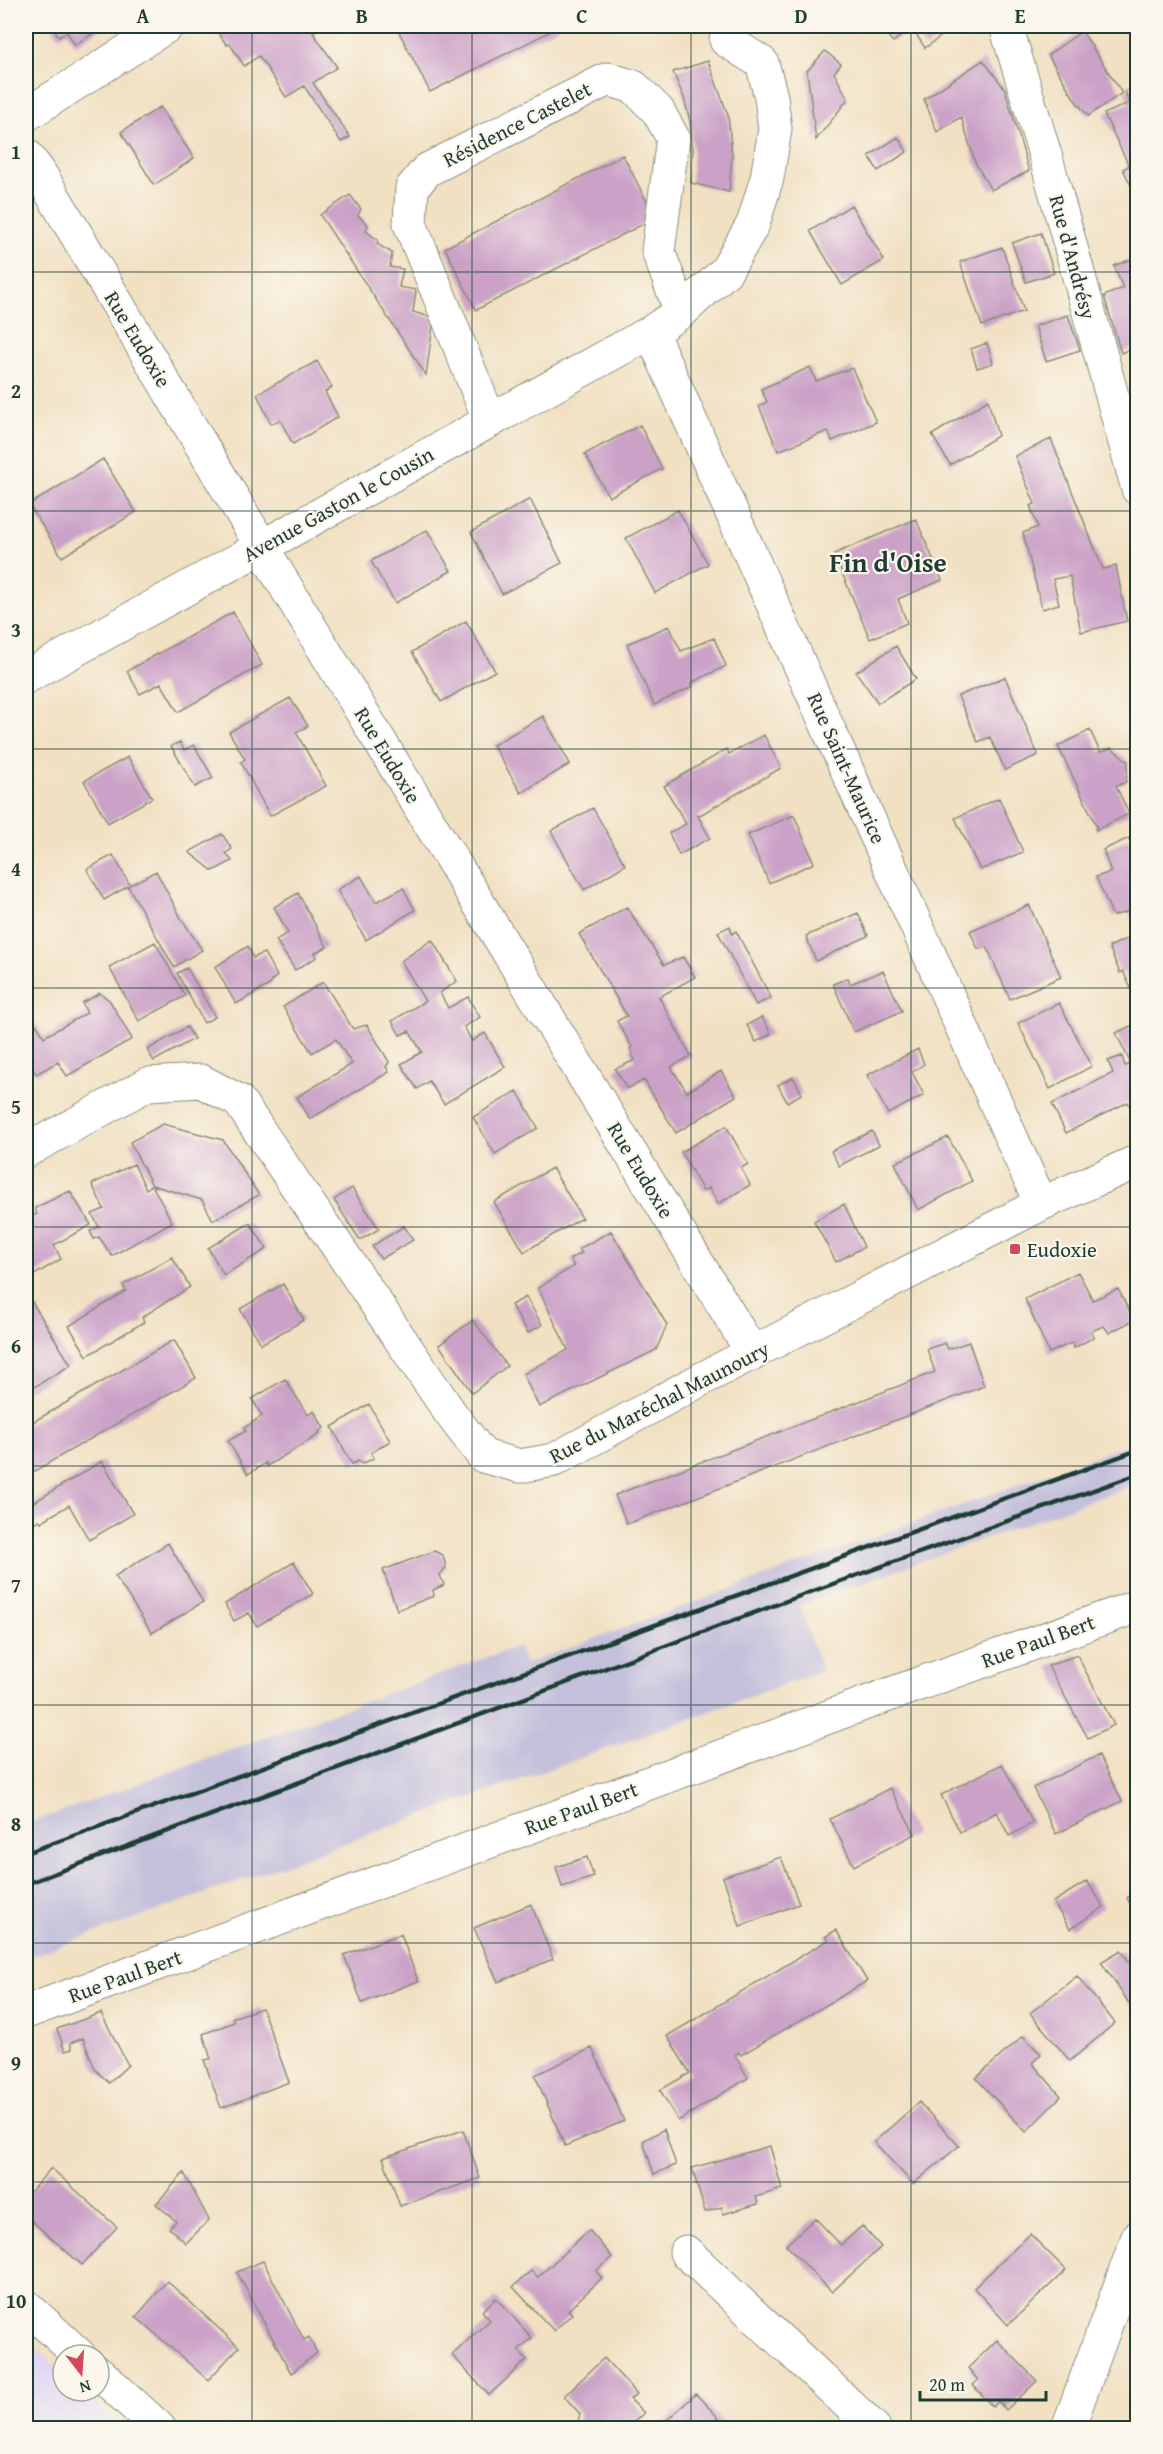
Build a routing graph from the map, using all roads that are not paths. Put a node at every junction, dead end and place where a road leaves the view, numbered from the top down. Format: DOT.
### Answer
graph roads {
  1 [pos="167,26"];
  2 [pos="1006,26"];
  3 [pos="726,40"];
  4 [pos="26,115"];
  5 [pos="26,155"];
  6 [pos="681,312"];
  7 [pos="651,332"];
  8 [pos="490,421"];
  9 [pos="1137,489"];
  10 [pos="261,545"];
  11 [pos="26,677"];
  12 [pos="26,1151"];
  13 [pos="1137,1161"];
  14 [pos="1041,1204"];
  15 [pos="753,1354"];
  16 [pos="1137,1606"];
  17 [pos="26,2012"];
  18 [pos="1137,2236"];
  19 [pos="686,2252"];
  20 [pos="26,2306"];
  21 [pos="66,2343"];
  22 [pos="111,2384"];
  23 [pos="159,2428"];
  24 [pos="874,2428"];
  25 [pos="1068,2428"];
  1 -- 4 [label="street"];
  2 -- 9 [label="street, Rue d'Andrésy"];
  3 -- 6 [label="street, Avenue Gaston le Cousin"];
  5 -- 10 [label="street, Rue Eudoxie"];
  6 -- 7 [label="street, Avenue Gaston le Cousin"];
  6 -- 8 [label="street, Résidence Castelet"];
  7 -- 8 [label="street, Avenue Gaston le Cousin"];
  7 -- 14 [label="street, Rue Saint-Maurice"];
  8 -- 10 [label="street, Avenue Gaston le Cousin"];
  10 -- 11 [label="street, Avenue Gaston le Cousin"];
  10 -- 15 [label="street, Rue Eudoxie"];
  12 -- 15 [label="street, Rue du Maréchal Maunoury"];
  13 -- 14 [label="street, Rue du Maréchal Maunoury"];
  14 -- 15 [label="street, Rue du Maréchal Maunoury"];
  16 -- 17 [label="street, Rue Paul Bert"];
  18 -- 25 [label="street"];
  19 -- 24 [label="street"];
  20 -- 21 [label="street"];
  22 -- 23 [label="street"];
}
